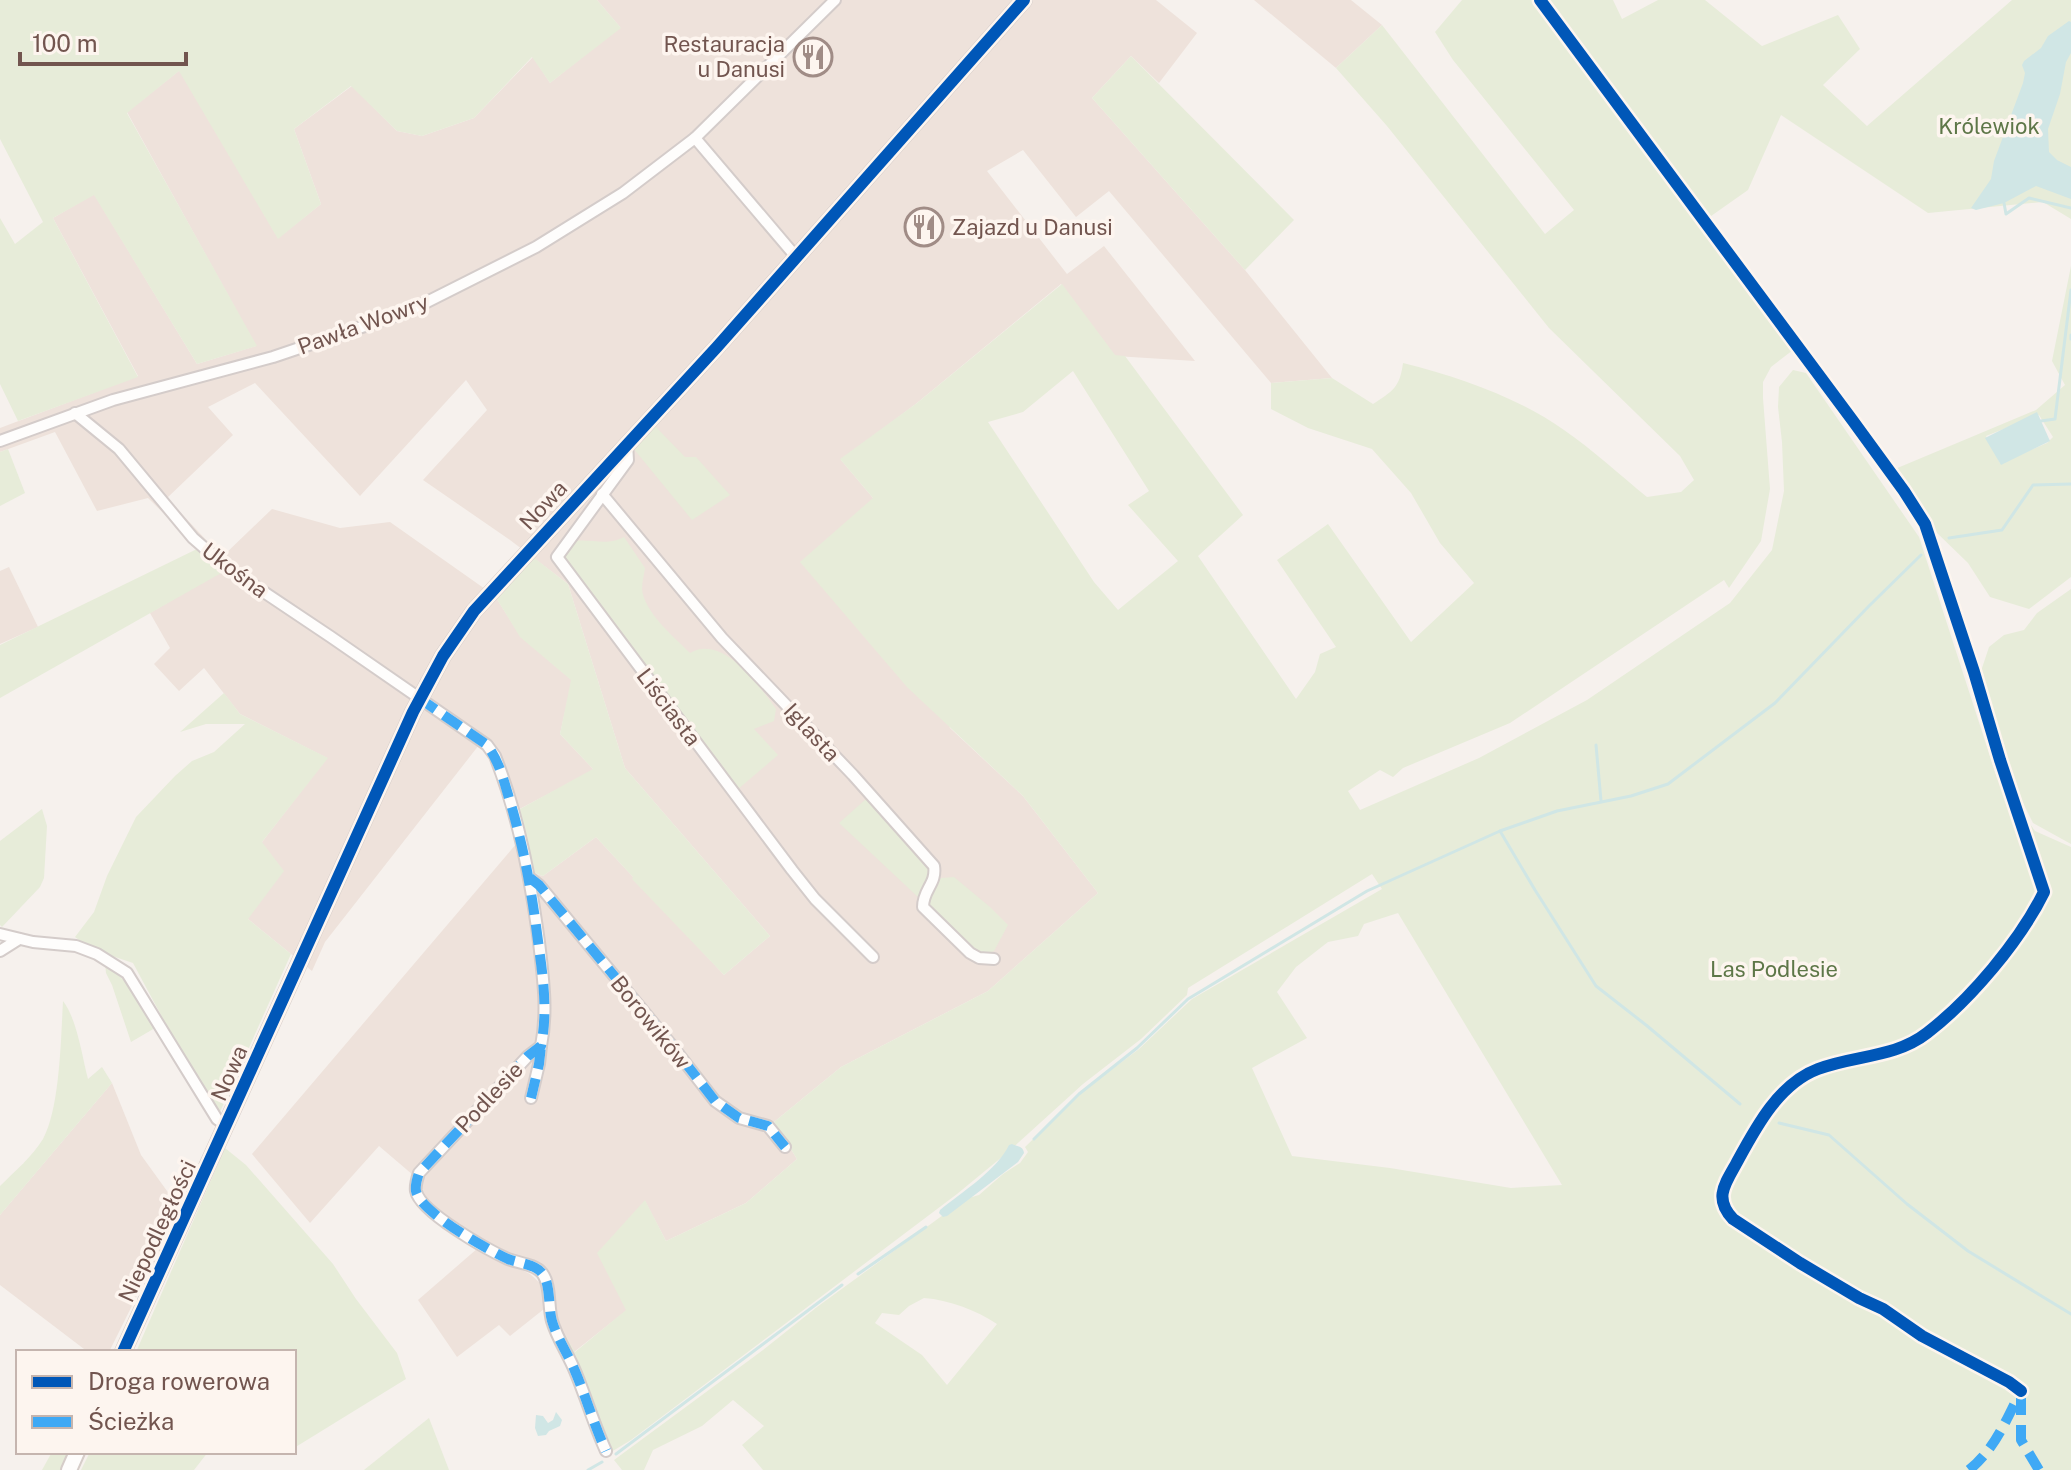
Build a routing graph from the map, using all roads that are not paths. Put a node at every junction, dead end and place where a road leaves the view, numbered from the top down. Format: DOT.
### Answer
graph roads {
  1 [pos="835,0"];
  2 [pos="1024,0"];
  3 [pos="695,138"];
  4 [pos="797,258"];
  5 [pos="75,413"];
  6 [pos="0,441"];
  7 [pos="626,444"];
  8 [pos="602,494"];
  9 [pos="419,698"];
  10 [pos="530,878"];
  11 [pos="0,934"];
  12 [pos="19,939"];
  13 [pos="0,951"];
  14 [pos="873,957"];
  15 [pos="994,959"];
  16 [pos="541,1046"];
  17 [pos="531,1098"];
  18 [pos="227,1126"];
  19 [pos="785,1147"];
  20 [pos="124,1350"];
  21 [pos="606,1451"];
  1 -- 3 [label="street, Pawła Wowry"];
  2 -- 4 [label="street, Nowa"];
  3 -- 4 [label="street"];
  3 -- 5 [label="street, Pawła Wowry"];
  4 -- 7 [label="street, Nowa"];
  5 -- 6 [label="street, Pawła Wowry"];
  5 -- 9 [label="street, Ukośna"];
  7 -- 8 [label="street, Liściasta"];
  7 -- 9 [label="street, Nowa"];
  8 -- 14 [label="street, Liściasta"];
  8 -- 15 [label="street, Iglasta"];
  9 -- 10 [label="street, Podlesie"];
  9 -- 18 [label="street, Nowa"];
  10 -- 16 [label="street, Podlesie"];
  10 -- 19 [label="street, Borowików"];
  11 -- 12 [label="street"];
  12 -- 13 [label="street"];
  12 -- 18 [label="street"];
  16 -- 17 [label="street"];
  16 -- 21 [label="street, Podlesie"];
  18 -- 20 [label="street, Niepodległości"];
}
